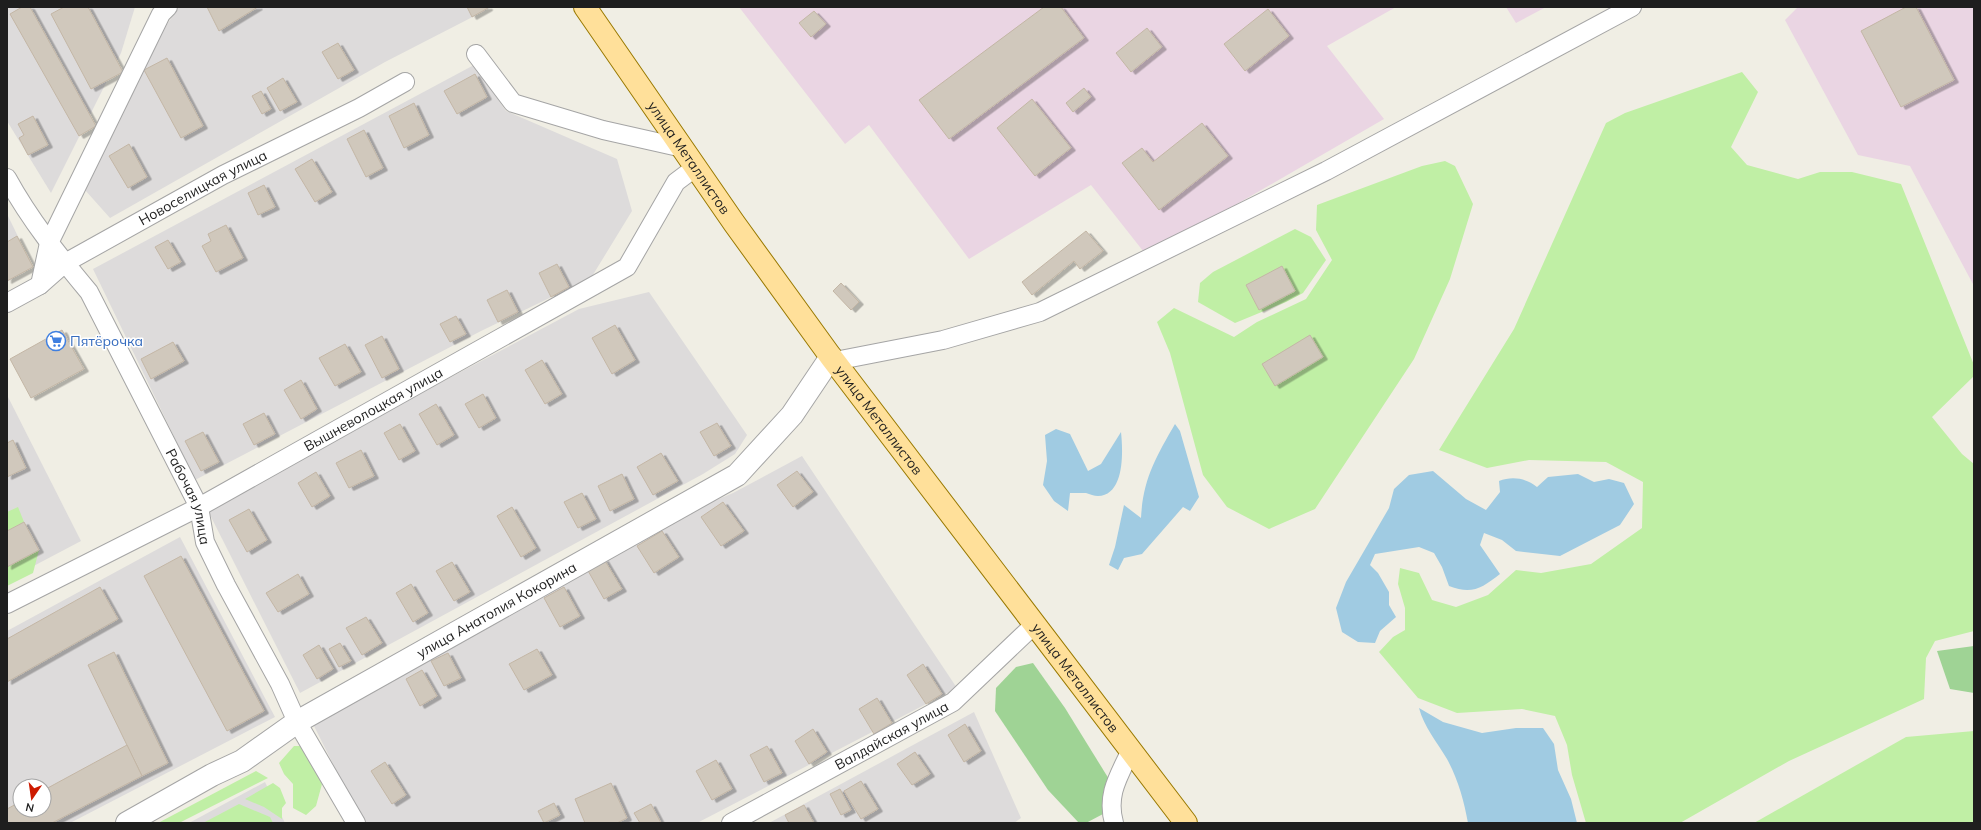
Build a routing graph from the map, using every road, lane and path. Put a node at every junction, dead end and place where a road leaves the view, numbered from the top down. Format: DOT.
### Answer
graph roads {
  1 [pos="168,7"];
  2 [pos="585,7"];
  3 [pos="1632,7"];
  4 [pos="476,54"];
  5 [pos="405,82"];
  6 [pos="683,148"];
  7 [pos="696,167"];
  8 [pos="7,178"];
  9 [pos="50,243"];
  10 [pos="65,263"];
  11 [pos="40,285"];
  12 [pos="7,303"];
  13 [pos="833,359"];
  14 [pos="199,507"];
  15 [pos="7,604"];
  16 [pos="1035,624"];
  17 [pos="297,722"];
  18 [pos="1131,750"];
  19 [pos="127,823"];
  20 [pos="356,823"];
  21 [pos="731,823"];
  22 [pos="1114,823"];
  23 [pos="1186,823"];
  1 -- 9 [label="street"];
  2 -- 6 [label="main road, улица Металлистов"];
  3 -- 13 [label="street"];
  4 -- 6 [label="street"];
  5 -- 10 [label="street, Новоселицкая улица"];
  6 -- 7 [label="main road, улица Металлистов"];
  7 -- 13 [label="main road, улица Металлистов"];
  7 -- 14 [label="street, Вышневолоцкая улица"];
  8 -- 9 [label="street, Рабочая улица"];
  9 -- 10 [label="street, Рабочая улица"];
  9 -- 11 [label="street"];
  10 -- 11 [label="street, Новоселицкая улица"];
  10 -- 14 [label="street, Рабочая улица"];
  11 -- 12 [label="street, Новоселицкая улица"];
  13 -- 16 [label="main road, улица Металлистов"];
  13 -- 17 [label="street, улица Анатолия Кокорина"];
  14 -- 15 [label="street, Вышневолоцкая улица"];
  14 -- 17 [label="street, Рабочая улица"];
  16 -- 18 [label="main road, улица Металлистов"];
  16 -- 21 [label="street, Валдайская улица"];
  17 -- 19 [label="street, улица Анатолия Кокорина"];
  17 -- 20 [label="street, Рабочая улица"];
  18 -- 22 [label="street"];
  18 -- 23 [label="main road, улица Металлистов"];
}
